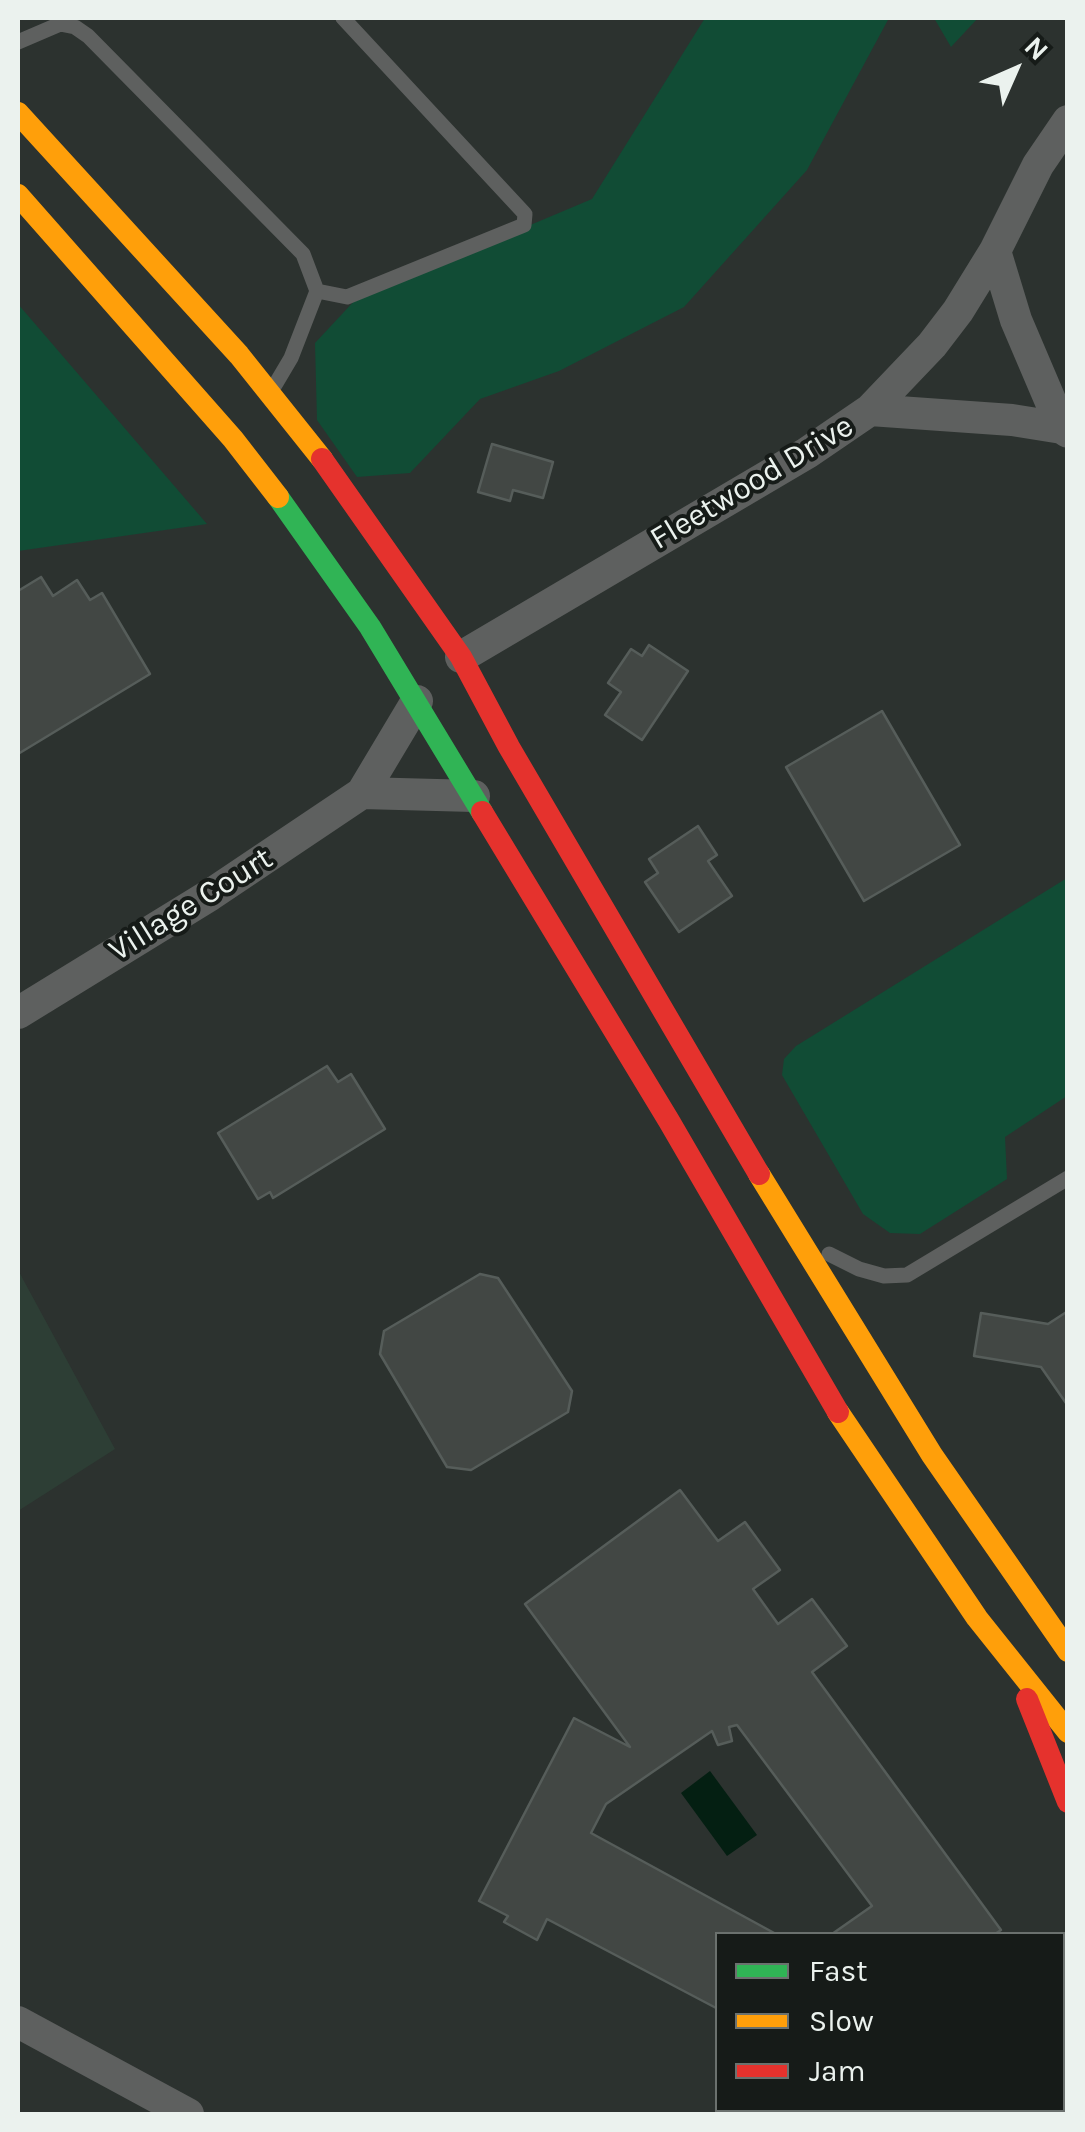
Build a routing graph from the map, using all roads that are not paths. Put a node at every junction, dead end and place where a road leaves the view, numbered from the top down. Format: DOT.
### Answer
graph roads {
  1 [pos="343,18"];
  2 [pos="62,21"];
  3 [pos="18,42"];
  4 [pos="18,113"];
  5 [pos="1068,121"];
  6 [pos="18,195"];
  7 [pos="995,251"];
  8 [pos="317,291"];
  9 [pos="270,393"];
  10 [pos="870,410"];
  11 [pos="1065,430"];
  12 [pos="460,657"];
  13 [pos="416,700"];
  14 [pos="362,792"];
  15 [pos="474,796"];
  16 [pos="18,1013"];
  17 [pos="1068,1178"];
  18 [pos="796,1238"];
  19 [pos="1068,1652"];
  20 [pos="1009,1660"];
  21 [pos="1068,1732"];
  22 [pos="1068,1802"];
  23 [pos="18,2022"];
  24 [pos="188,2114"];
  1 -- 8 [label="lane"];
  2 -- 3 [label="lane"];
  2 -- 8 [label="lane"];
  4 -- 9 [label="highway"];
  5 -- 7 [label="street"];
  6 -- 13 [label="highway"];
  7 -- 10 [label="street"];
  7 -- 11 [label="street"];
  8 -- 9 [label="lane"];
  9 -- 12 [label="highway"];
  10 -- 11 [label="street, Fleetwood Drive"];
  10 -- 12 [label="street, Fleetwood Drive"];
  12 -- 18 [label="highway"];
  13 -- 14 [label="street, Village Court"];
  13 -- 15 [label="highway"];
  14 -- 15 [label="street"];
  14 -- 16 [label="street, Village Court"];
  15 -- 20 [label="highway"];
  17 -- 18 [label="lane"];
  18 -- 19 [label="highway"];
  20 -- 21 [label="highway"];
  20 -- 22 [label="highway"];
  23 -- 24 [label="street"];
}
